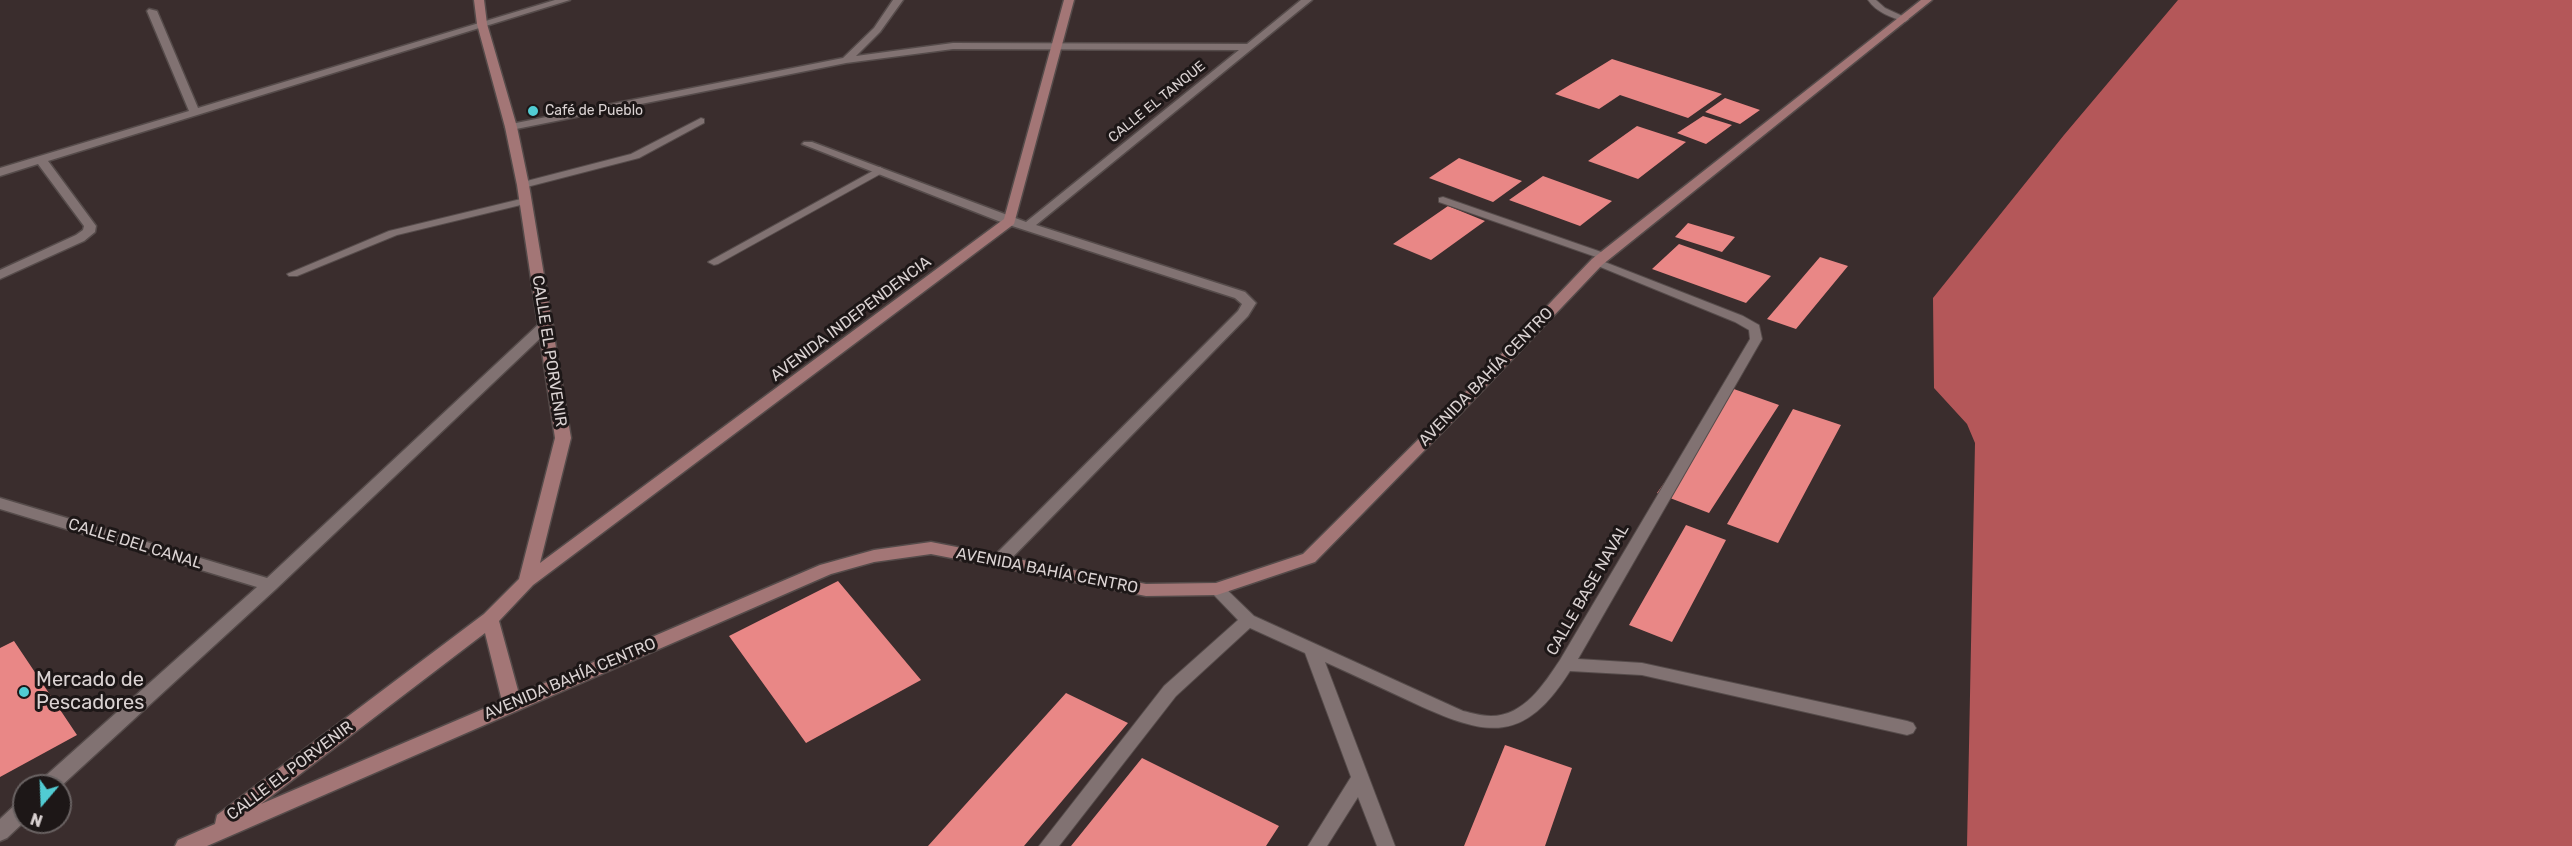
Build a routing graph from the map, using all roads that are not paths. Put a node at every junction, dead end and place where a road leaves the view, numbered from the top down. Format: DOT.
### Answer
graph roads {
  1 [pos="479,0"];
  2 [pos="565,0"];
  3 [pos="898,0"];
  4 [pos="1069,0"];
  5 [pos="1307,0"];
  6 [pos="1872,0"];
  7 [pos="1927,0"];
  8 [pos="152,11"];
  9 [pos="1905,19"];
  10 [pos="482,24"];
  11 [pos="1058,45"];
  12 [pos="1248,47"];
  13 [pos="846,60"];
  14 [pos="194,111"];
  15 [pos="701,121"];
  16 [pos="511,127"];
  17 [pos="808,144"];
  18 [pos="40,159"];
  19 [pos="880,170"];
  20 [pos="0,172"];
  21 [pos="524,193"];
  22 [pos="1443,200"];
  23 [pos="1010,222"];
  24 [pos="1027,227"];
  25 [pos="1600,259"];
  26 [pos="714,262"];
  27 [pos="293,274"];
  28 [pos="0,275"];
  29 [pos="546,325"];
  30 [pos="0,503"];
  31 [pos="998,562"];
  32 [pos="527,581"];
  33 [pos="270,585"];
  34 [pos="1216,589"];
  35 [pos="490,619"];
  36 [pos="1248,620"];
  37 [pos="1312,651"];
  38 [pos="1566,664"];
  39 [pos="512,704"];
  40 [pos="1907,728"];
  41 [pos="61,774"];
  42 [pos="1360,779"];
  43 [pos="12,820"];
  44 [pos="0,832"];
  45 [pos="206,835"];
  46 [pos="185,846"];
  47 [pos="1048,846"];
  48 [pos="1317,846"];
  49 [pos="1386,846"];
  1 -- 10 [label="main road, CALLE EL PORVENIR"];
  2 -- 10 [label="street"];
  3 -- 13 [label="street"];
  4 -- 11 [label="main road"];
  5 -- 12 [label="street, CALLE EL TANQUE"];
  6 -- 9 [label="lane"];
  7 -- 9 [label="main road, AVENIDA BAHÍA CENTRO"];
  8 -- 14 [label="street"];
  9 -- 25 [label="main road, AVENIDA BAHÍA CENTRO"];
  10 -- 14 [label="street"];
  10 -- 16 [label="main road, CALLE EL PORVENIR"];
  11 -- 12 [label="street"];
  11 -- 13 [label="street"];
  11 -- 23 [label="main road"];
  12 -- 24 [label="street, CALLE EL TANQUE"];
  13 -- 16 [label="street"];
  14 -- 18 [label="street"];
  15 -- 21 [label="lane"];
  16 -- 21 [label="main road, CALLE EL PORVENIR"];
  17 -- 19 [label="street"];
  18 -- 20 [label="street"];
  18 -- 28 [label="street"];
  19 -- 23 [label="street"];
  19 -- 26 [label="lane"];
  21 -- 27 [label="lane"];
  21 -- 29 [label="main road, CALLE EL PORVENIR"];
  22 -- 25 [label="lane"];
  23 -- 24 [label="street"];
  23 -- 32 [label="main road, AVENIDA INDEPENDENCIA"];
  24 -- 31 [label="street"];
  25 -- 34 [label="main road, AVENIDA BAHÍA CENTRO"];
  25 -- 38 [label="lane, CALLE BASE NAVAL"];
  29 -- 32 [label="main road, CALLE EL PORVENIR"];
  29 -- 33 [label="street"];
  30 -- 33 [label="street, CALLE DEL CANAL"];
  31 -- 34 [label="main road, AVENIDA BAHÍA CENTRO"];
  31 -- 39 [label="main road, AVENIDA BAHÍA CENTRO"];
  32 -- 35 [label="main road, CALLE EL PORVENIR"];
  33 -- 41 [label="street"];
  34 -- 36 [label="lane, CALLE BASE NAVAL"];
  35 -- 39 [label="main road"];
  35 -- 45 [label="main road, CALLE EL PORVENIR"];
  36 -- 37 [label="lane, CALLE BASE NAVAL"];
  36 -- 47 [label="lane"];
  37 -- 38 [label="lane, CALLE BASE NAVAL"];
  37 -- 42 [label="lane"];
  38 -- 40 [label="lane"];
  39 -- 45 [label="main road, AVENIDA BAHÍA CENTRO"];
  42 -- 48 [label="lane"];
  42 -- 49 [label="lane"];
  43 -- 44 [label="street"];
  45 -- 46 [label="main road, AVENIDA BAHÍA CENTRO"];
}
